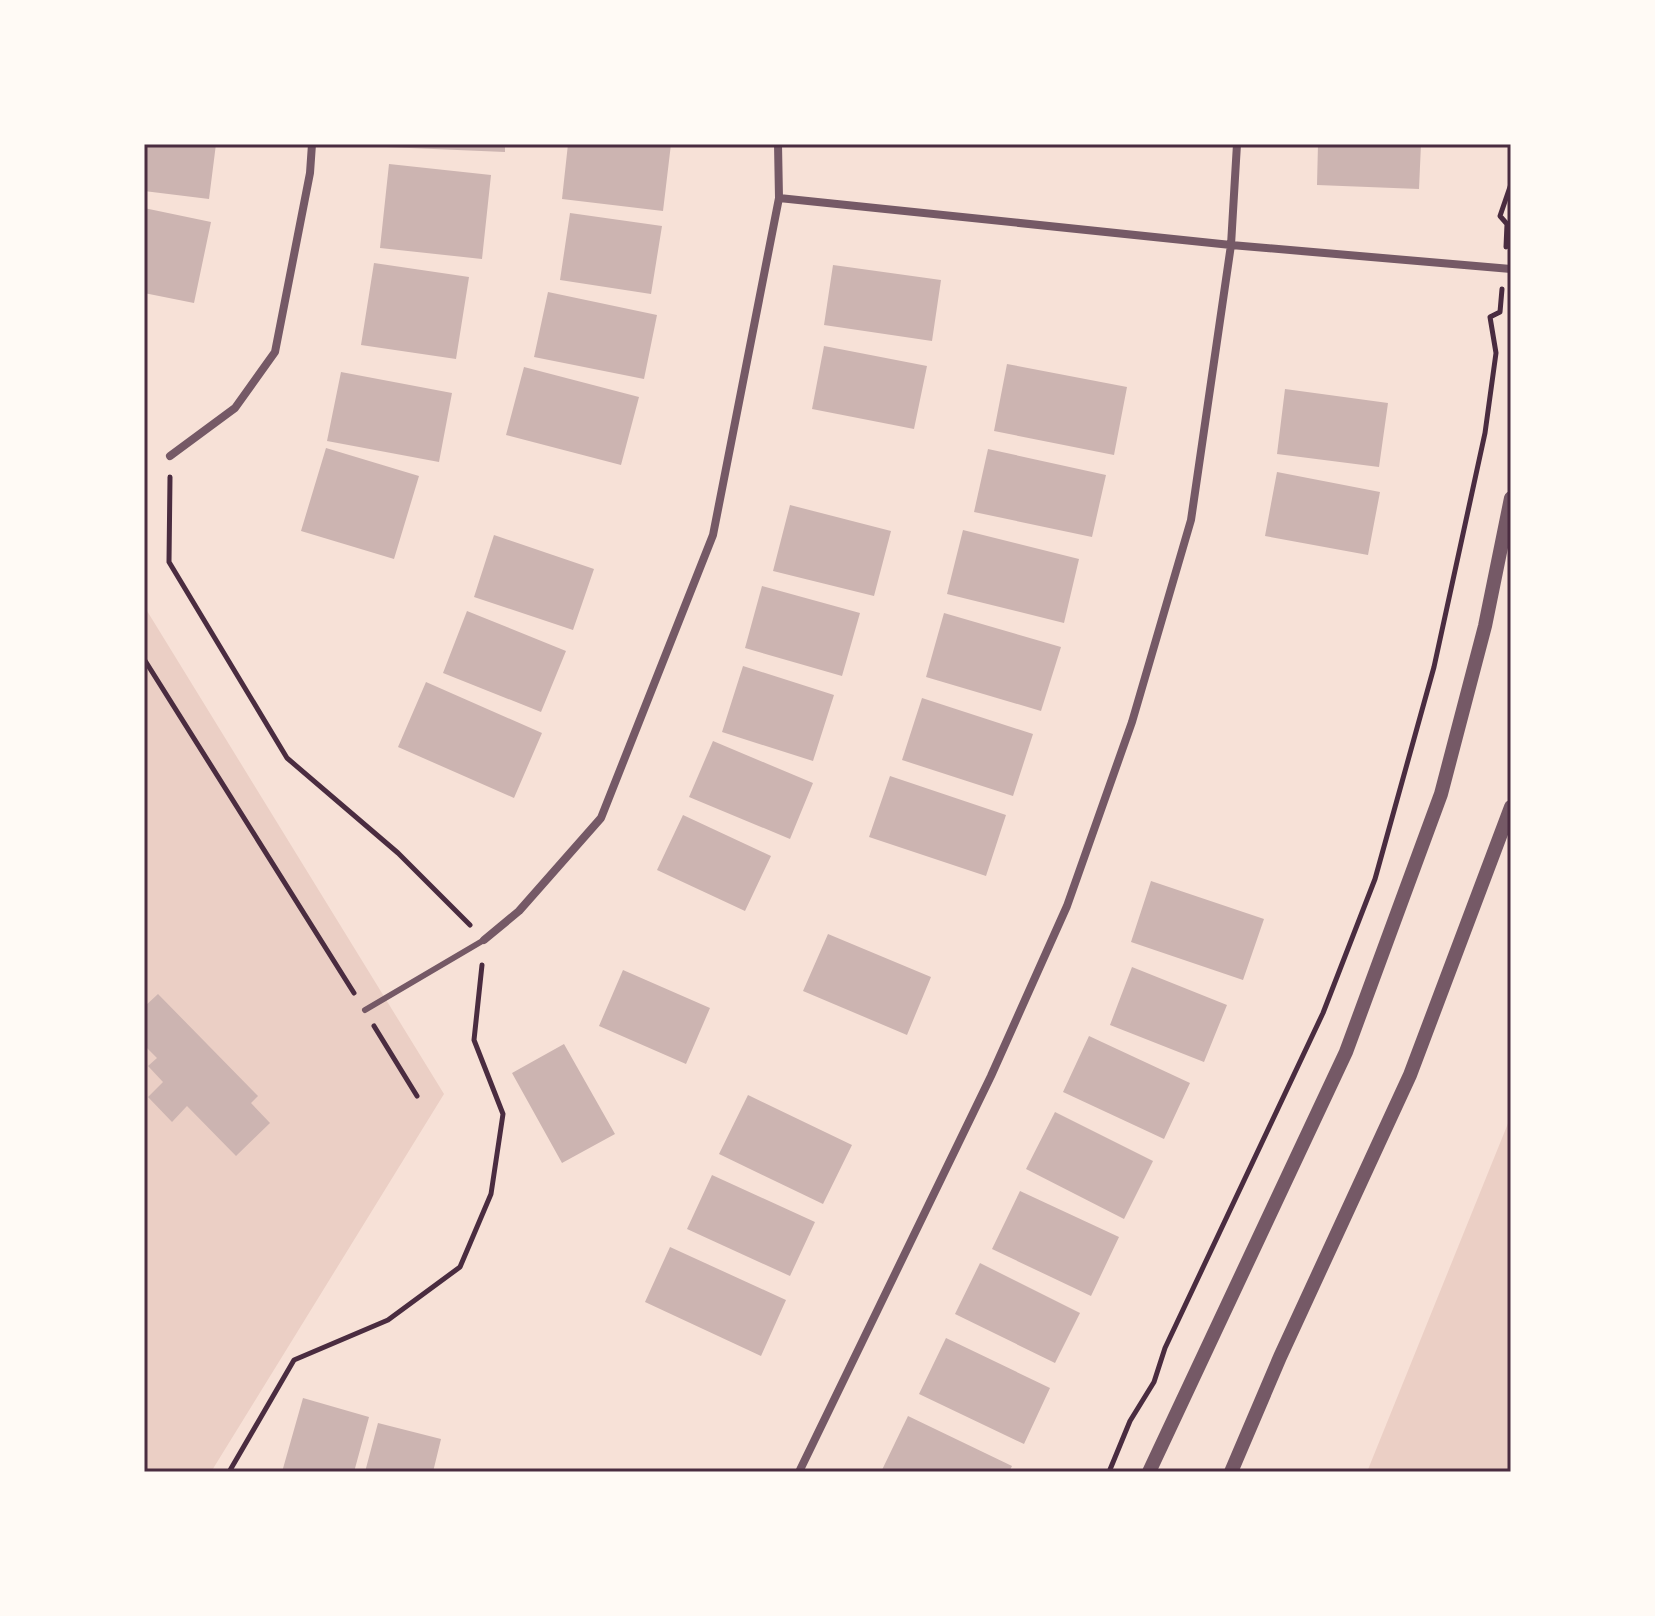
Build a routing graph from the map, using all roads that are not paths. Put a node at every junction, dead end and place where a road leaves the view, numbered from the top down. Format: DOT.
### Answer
graph roads {
  1 [pos="312,144"];
  2 [pos="778,144"];
  3 [pos="1237,144"];
  4 [pos="779,198"];
  5 [pos="1231,245"];
  6 [pos="1507,269"];
  7 [pos="170,456"];
  8 [pos="1511,498"];
  9 [pos="1511,807"];
  10 [pos="484,940"];
  11 [pos="365,1010"];
  12 [pos="799,1472"];
  13 [pos="1149,1472"];
  14 [pos="1231,1472"];
  1 -- 7 [label="street"];
  2 -- 4 [label="street"];
  3 -- 5 [label="street"];
  4 -- 5 [label="street"];
  4 -- 10 [label="street"];
  5 -- 6 [label="street"];
  5 -- 12 [label="street"];
  8 -- 13 [label="street"];
  9 -- 14 [label="street"];
  10 -- 11 [label="lane"];
}
